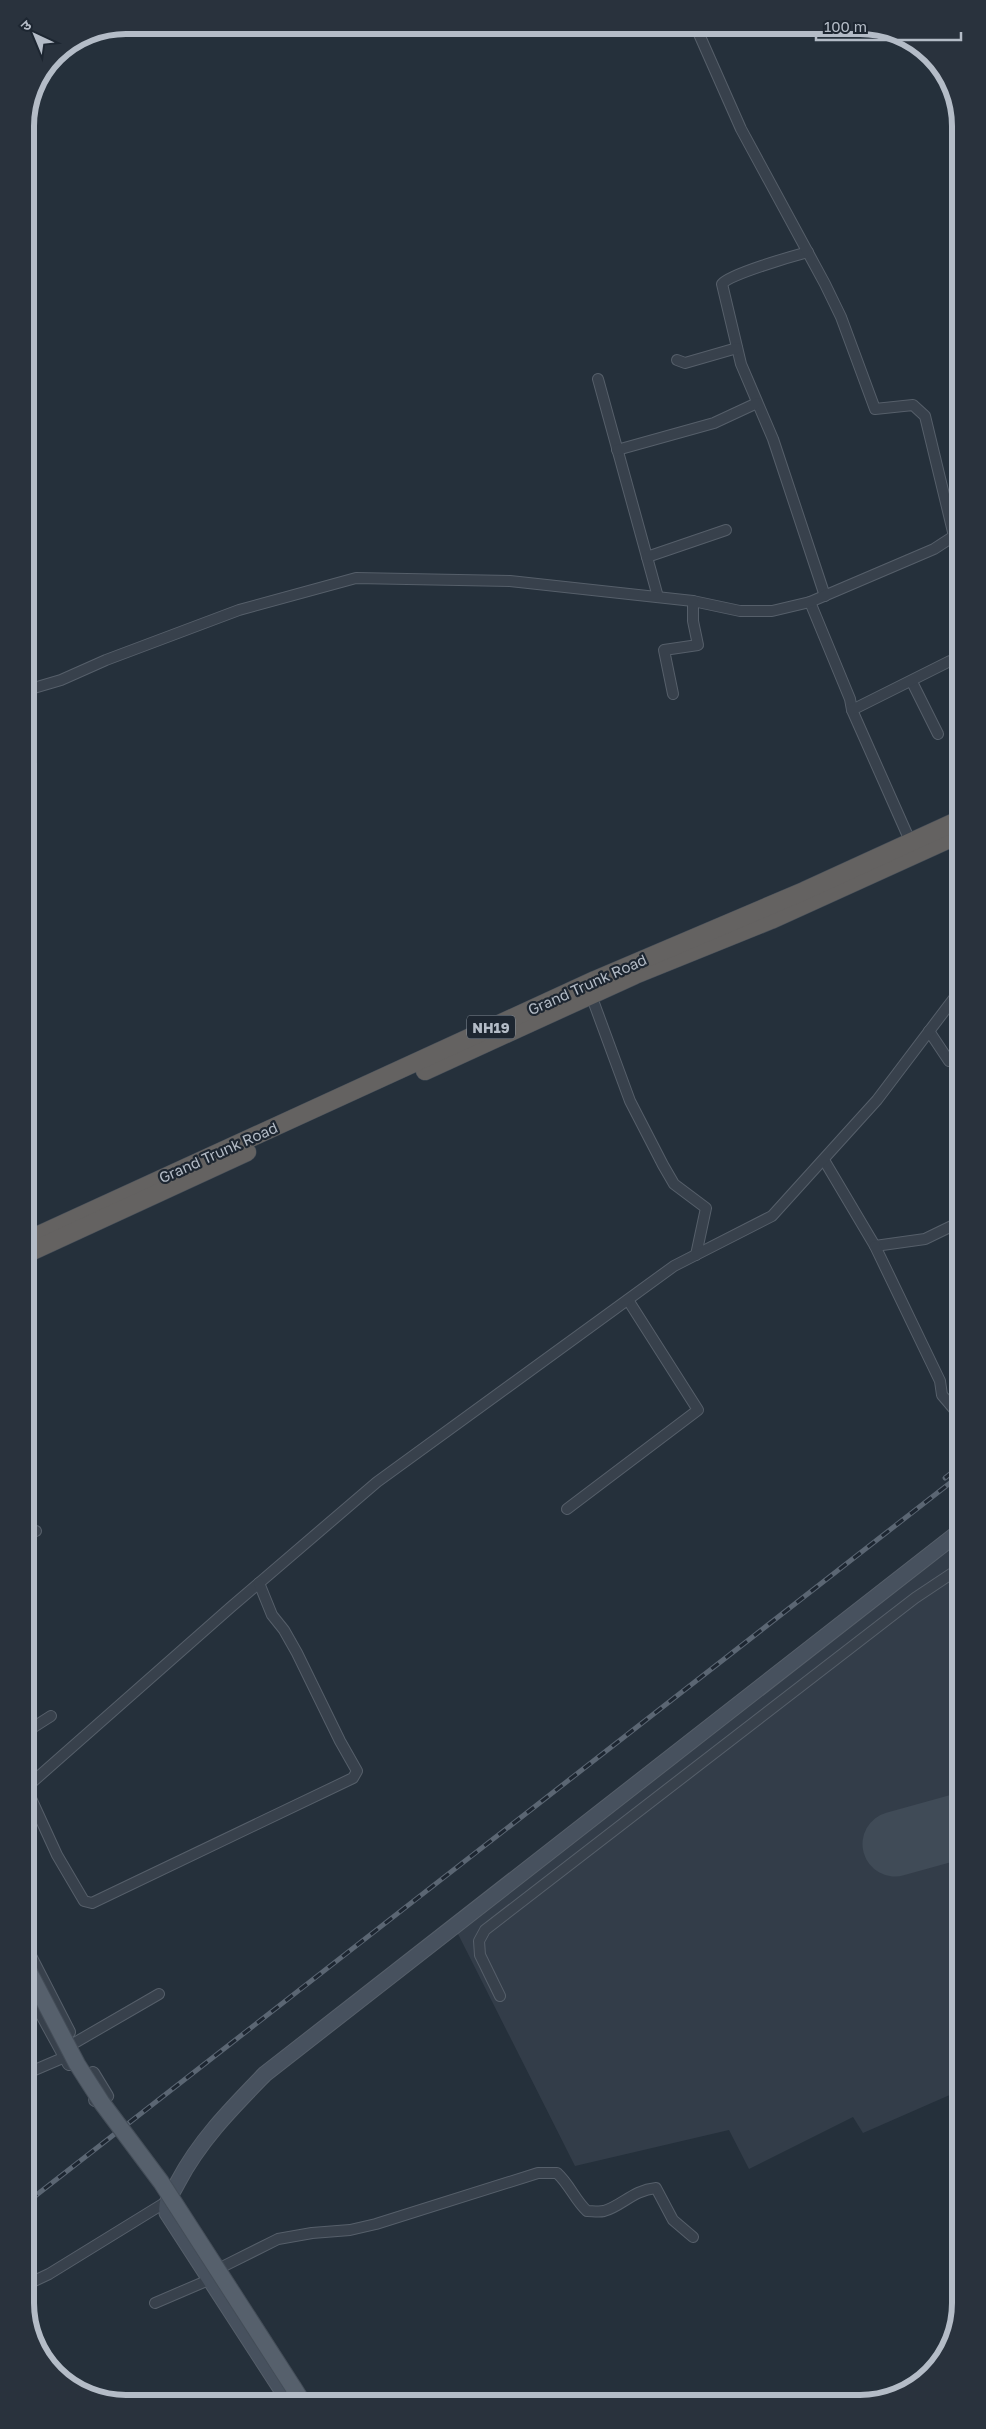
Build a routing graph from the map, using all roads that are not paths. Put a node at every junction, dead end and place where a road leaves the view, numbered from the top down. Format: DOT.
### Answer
graph roads {
  1 [pos="699,34"];
  2 [pos="808,252"];
  3 [pos="737,348"];
  4 [pos="677,360"];
  5 [pos="598,379"];
  6 [pos="757,402"];
  7 [pos="617,450"];
  8 [pos="952,521"];
  9 [pos="726,530"];
  10 [pos="952,538"];
  11 [pos="647,557"];
  12 [pos="825,596"];
  13 [pos="658,598"];
  14 [pos="693,601"];
  15 [pos="810,602"];
  16 [pos="950,661"];
  17 [pos="912,682"];
  18 [pos="34,688"];
  19 [pos="673,694"];
  20 [pos="852,710"];
  21 [pos="938,734"];
  22 [pos="952,824"];
  23 [pos="952,838"];
  24 [pos="911,843"];
  25 [pos="591,995"];
  26 [pos="952,1001"];
  27 [pos="929,1031"];
  28 [pos="952,1058"];
  29 [pos="824,1160"];
  30 [pos="952,1227"];
  31 [pos="34,1237"];
  32 [pos="875,1246"];
  33 [pos="34,1250"];
  34 [pos="696,1255"];
  35 [pos="628,1300"];
  36 [pos="952,1407"];
  37 [pos="567,1509"];
  38 [pos="952,1537"];
  39 [pos="952,1574"];
  40 [pos="259,1583"];
  41 [pos="51,1716"];
  42 [pos="34,1727"];
  43 [pos="34,1781"];
  44 [pos="34,1805"];
  45 [pos="34,1964"];
  46 [pos="34,1982"];
  47 [pos="159,1994"];
  48 [pos="500,1996"];
  49 [pos="34,1999"];
  50 [pos="75,2043"];
  51 [pos="63,2054"];
  52 [pos="34,2070"];
  53 [pos="177,2183"];
  54 [pos="166,2202"];
  55 [pos="693,2237"];
  56 [pos="222,2267"];
  57 [pos="209,2277"];
  58 [pos="34,2281"];
  59 [pos="155,2303"];
  60 [pos="291,2395"];
  61 [pos="306,2395"];
  1 -- 2 [label="street"];
  2 -- 3 [label="street"];
  2 -- 8 [label="street"];
  3 -- 4 [label="street"];
  3 -- 6 [label="street"];
  5 -- 7 [label="street"];
  6 -- 7 [label="street"];
  6 -- 12 [label="street"];
  7 -- 11 [label="street"];
  9 -- 11 [label="street"];
  10 -- 12 [label="street"];
  11 -- 13 [label="street"];
  12 -- 15 [label="street"];
  13 -- 14 [label="street"];
  13 -- 18 [label="street"];
  14 -- 15 [label="street"];
  14 -- 19 [label="street"];
  15 -- 20 [label="street"];
  16 -- 17 [label="street"];
  17 -- 20 [label="street"];
  17 -- 21 [label="street"];
  20 -- 24 [label="street"];
  22 -- 24 [label="highway, Grand Trunk Road / NH19"];
  23 -- 25 [label="highway, Grand Trunk Road / NH19"];
  24 -- 31 [label="highway, Grand Trunk Road / NH19"];
  25 -- 33 [label="highway, Grand Trunk Road / NH19"];
  25 -- 34 [label="street"];
  26 -- 27 [label="street"];
  27 -- 28 [label="street"];
  27 -- 29 [label="street"];
  29 -- 32 [label="street"];
  29 -- 34 [label="street"];
  30 -- 32 [label="street"];
  32 -- 36 [label="street"];
  34 -- 35 [label="street"];
  35 -- 37 [label="street"];
  35 -- 40 [label="street"];
  38 -- 53 [label="main road"];
  39 -- 48 [label="street"];
  40 -- 43 [label="street"];
  40 -- 44 [label="street"];
  41 -- 42 [label="street"];
  45 -- 50 [label="street"];
  46 -- 60 [label="main road, bridge"];
  47 -- 50 [label="street"];
  49 -- 51 [label="street"];
  50 -- 51 [label="street"];
  50 -- 51 [label="street"];
  51 -- 52 [label="street"];
  53 -- 54 [label="main road"];
  53 -- 56 [label="main road"];
  54 -- 57 [label="main road"];
  54 -- 58 [label="street"];
  55 -- 56 [label="street"];
  56 -- 57 [label="street"];
  56 -- 61 [label="main road"];
  57 -- 59 [label="street"];
  57 -- 60 [label="main road"];
}
